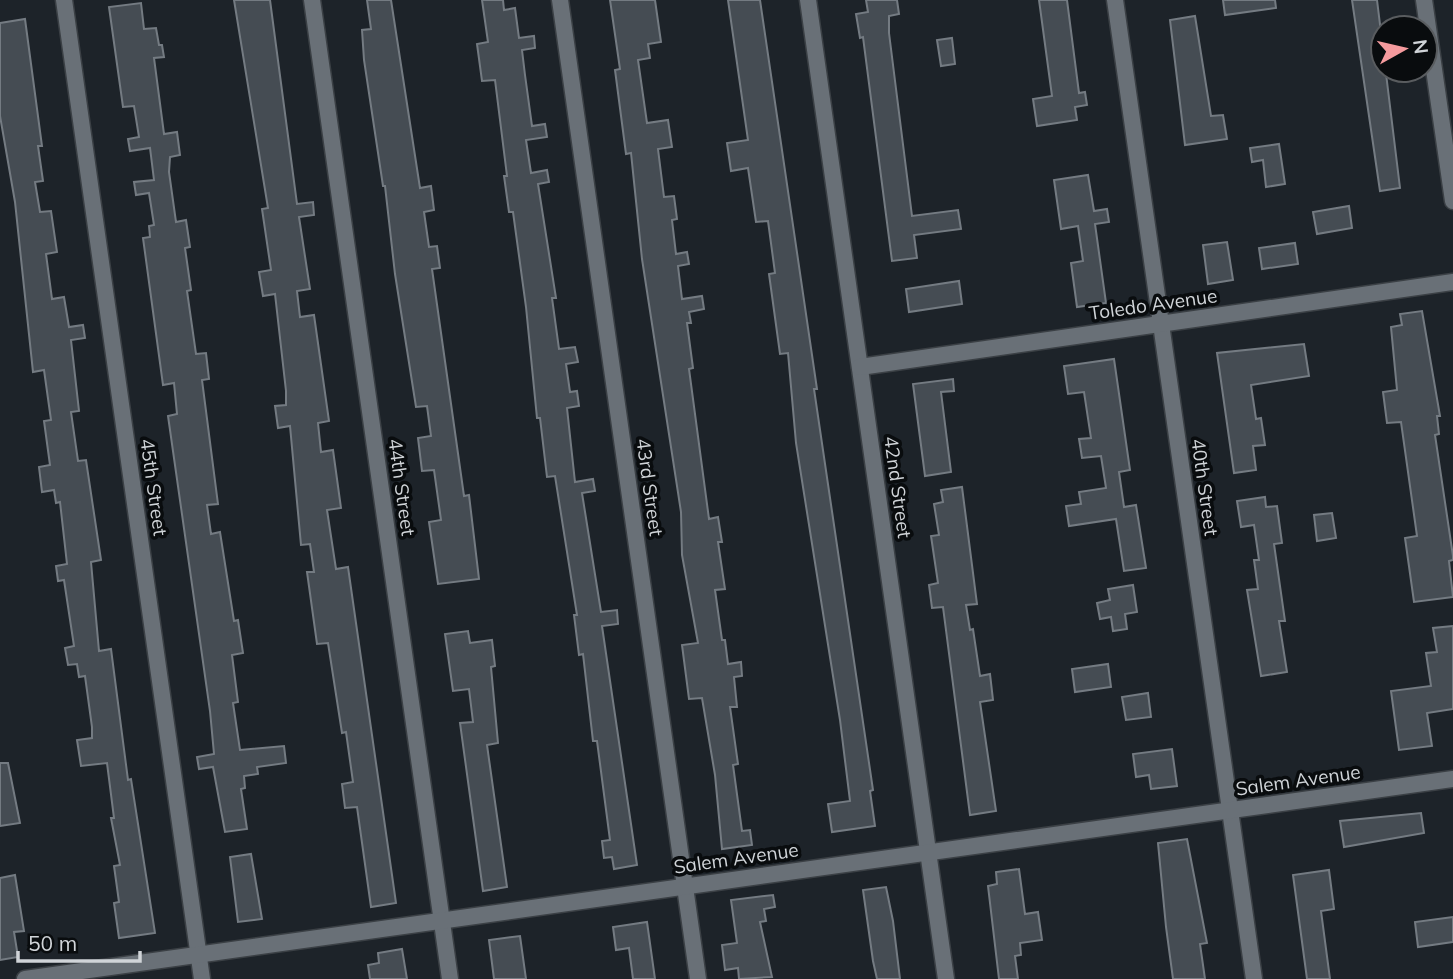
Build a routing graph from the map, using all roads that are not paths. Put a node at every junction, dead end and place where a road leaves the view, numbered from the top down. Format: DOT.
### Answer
graph roads {
  1 [pos="64,0"];
  2 [pos="312,0"];
  3 [pos="560,0"];
  4 [pos="808,0"];
  5 [pos="1115,0"];
  6 [pos="1424,0"];
  7 [pos="1453,201"];
  8 [pos="1453,282"];
  9 [pos="1161,324"];
  10 [pos="860,367"];
  11 [pos="1453,779"];
  12 [pos="1230,811"];
  13 [pos="928,852"];
  14 [pos="685,886"];
  15 [pos="442,920"];
  16 [pos="199,954"];
  17 [pos="25,979"];
  18 [pos="202,979"];
  19 [pos="450,979"];
  20 [pos="698,979"];
  21 [pos="946,979"];
  22 [pos="1254,979"];
  1 -- 16 [label="street, 45th Street"];
  2 -- 15 [label="street, 44th Street"];
  3 -- 14 [label="street, 43rd Street"];
  4 -- 10 [label="street, 42nd Street"];
  5 -- 9 [label="street, 40th Street"];
  6 -- 7 [label="street"];
  8 -- 9 [label="street, Toledo Avenue"];
  9 -- 10 [label="street, Toledo Avenue"];
  9 -- 12 [label="street, 40th Street"];
  10 -- 13 [label="street, 42nd Street"];
  11 -- 12 [label="street, Salem Avenue"];
  12 -- 13 [label="street, Salem Avenue"];
  12 -- 22 [label="street, 40th Street"];
  13 -- 14 [label="street, Salem Avenue"];
  13 -- 21 [label="street, 42nd Street"];
  14 -- 15 [label="street, Salem Avenue"];
  14 -- 20 [label="street, 43rd Street"];
  15 -- 16 [label="street, Salem Avenue"];
  15 -- 19 [label="street, 44th Street"];
  16 -- 17 [label="street, Salem Avenue"];
  16 -- 18 [label="street, 45th Street"];
}
